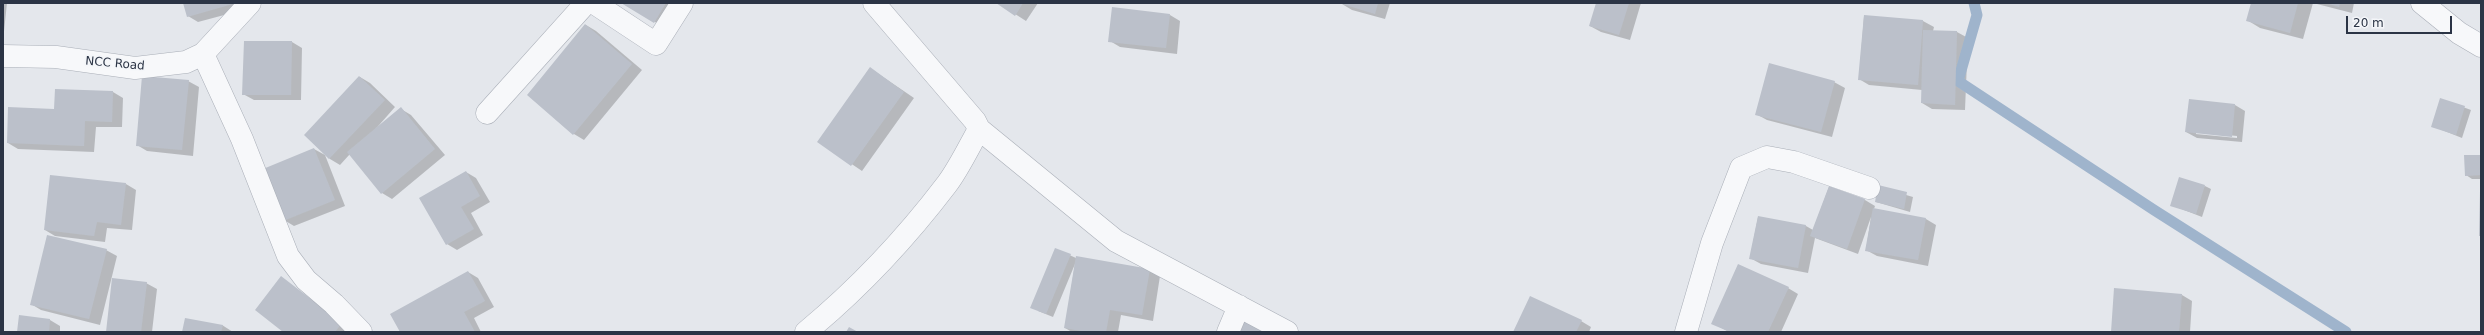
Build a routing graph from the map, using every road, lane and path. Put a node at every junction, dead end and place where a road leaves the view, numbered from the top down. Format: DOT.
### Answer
graph roads {
  1 [pos="250,3"];
  2 [pos="586,3"];
  3 [pos="594,3"];
  4 [pos="682,3"];
  5 [pos="874,3"];
  6 [pos="2422,3"];
  7 [pos="2481,46"];
  8 [pos="203,54"];
  9 [pos="3,56"];
  10 [pos="487,113"];
  11 [pos="979,129"];
  12 [pos="1869,188"];
  13 [pos="1239,306"];
  14 [pos="353,329"];
  15 [pos="806,332"];
  16 [pos="1228,332"];
  17 [pos="1287,332"];
  18 [pos="1686,332"];
  1 -- 8 [label="street, NCC Road"];
  2 -- 10 [label="street"];
  3 -- 4 [label="street"];
  5 -- 11 [label="street"];
  6 -- 7 [label="street"];
  8 -- 9 [label="street, NCC Road"];
  8 -- 14 [label="street"];
  11 -- 13 [label="street"];
  11 -- 15 [label="street"];
  12 -- 18 [label="street"];
  13 -- 16 [label="street"];
  13 -- 17 [label="street"];
}
